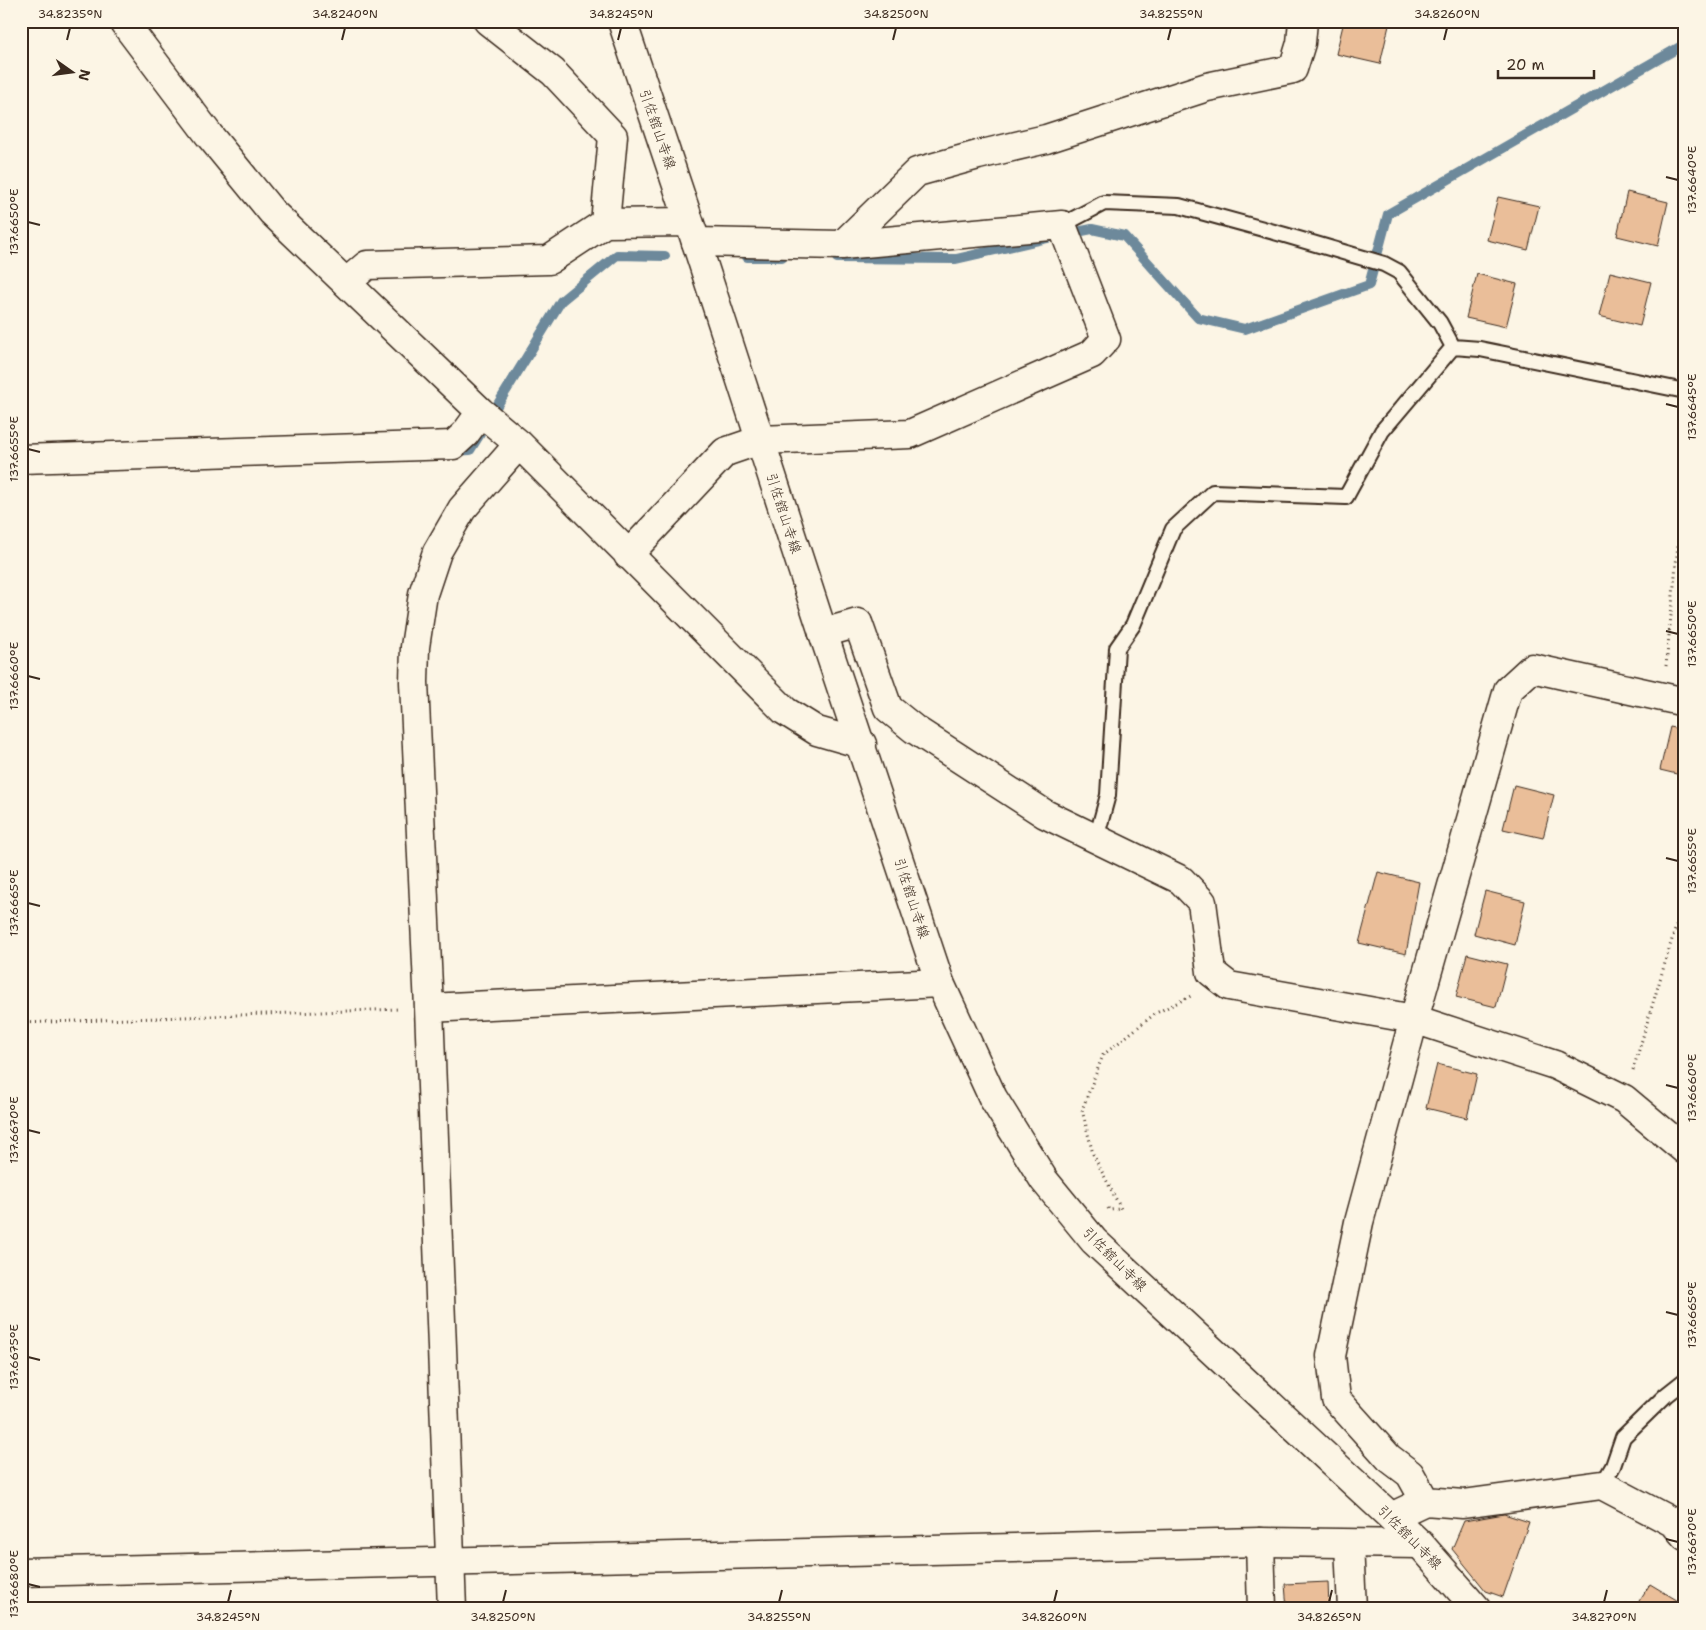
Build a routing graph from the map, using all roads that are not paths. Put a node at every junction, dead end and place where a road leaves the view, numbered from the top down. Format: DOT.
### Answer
graph roads {
  1 [pos="123,21"];
  2 [pos="488,21"];
  3 [pos="622,21"];
  4 [pos="1303,21"];
  5 [pos="606,224"];
  6 [pos="1062,225"];
  7 [pos="693,232"];
  8 [pos="842,245"];
  9 [pos="347,282"];
  10 [pos="1453,347"];
  11 [pos="1683,391"];
  12 [pos="481,412"];
  13 [pos="760,440"];
  14 [pos="519,444"];
  15 [pos="21,460"];
  16 [pos="628,555"];
  17 [pos="823,633"];
  18 [pos="1674,699"];
  19 [pos="862,744"];
  20 [pos="1096,839"];
  21 [pos="940,983"];
  22 [pos="429,1008"];
  23 [pos="1414,1019"];
  24 [pos="1685,1150"];
  25 [pos="1685,1380"];
  26 [pos="1602,1485"];
  27 [pos="1426,1501"];
  28 [pos="1391,1517"];
  29 [pos="1685,1536"];
  30 [pos="1260,1542"];
  31 [pos="1349,1544"];
  32 [pos="1420,1544"];
  33 [pos="450,1562"];
  34 [pos="21,1572"];
  35 [pos="452,1609"];
  36 [pos="1262,1609"];
  37 [pos="1352,1609"];
  38 [pos="1477,1609"];
  1 -- 9 [label="street"];
  2 -- 5 [label="street"];
  3 -- 7 [label="street, 引佐舘山寺線"];
  4 -- 8 [label="street"];
  5 -- 7 [label="street"];
  5 -- 9 [label="street"];
  6 -- 8 [label="street"];
  6 -- 10 [label="lane"];
  6 -- 13 [label="street"];
  7 -- 8 [label="street"];
  7 -- 13 [label="street, 引佐舘山寺線"];
  9 -- 12 [label="street"];
  10 -- 11 [label="lane"];
  10 -- 20 [label="lane"];
  12 -- 14 [label="street"];
  12 -- 15 [label="street"];
  13 -- 16 [label="street"];
  13 -- 17 [label="street, 引佐舘山寺線"];
  14 -- 16 [label="street"];
  14 -- 22 [label="street"];
  16 -- 19 [label="street"];
  17 -- 19 [label="street, 引佐舘山寺線"];
  17 -- 20 [label="street"];
  18 -- 23 [label="street"];
  19 -- 21 [label="street, 引佐舘山寺線"];
  20 -- 23 [label="street"];
  21 -- 22 [label="street"];
  21 -- 28 [label="street, 引佐舘山寺線"];
  22 -- 33 [label="street"];
  23 -- 24 [label="street"];
  23 -- 27 [label="street"];
  25 -- 26 [label="lane"];
  26 -- 27 [label="street"];
  26 -- 29 [label="street"];
  27 -- 28 [label="street"];
  28 -- 32 [label="street, 引佐舘山寺線"];
  30 -- 31 [label="street"];
  30 -- 33 [label="street"];
  30 -- 36 [label="street"];
  31 -- 32 [label="street"];
  31 -- 37 [label="street"];
  32 -- 38 [label="street, 引佐舘山寺線"];
  33 -- 34 [label="street"];
  33 -- 35 [label="street"];
}
